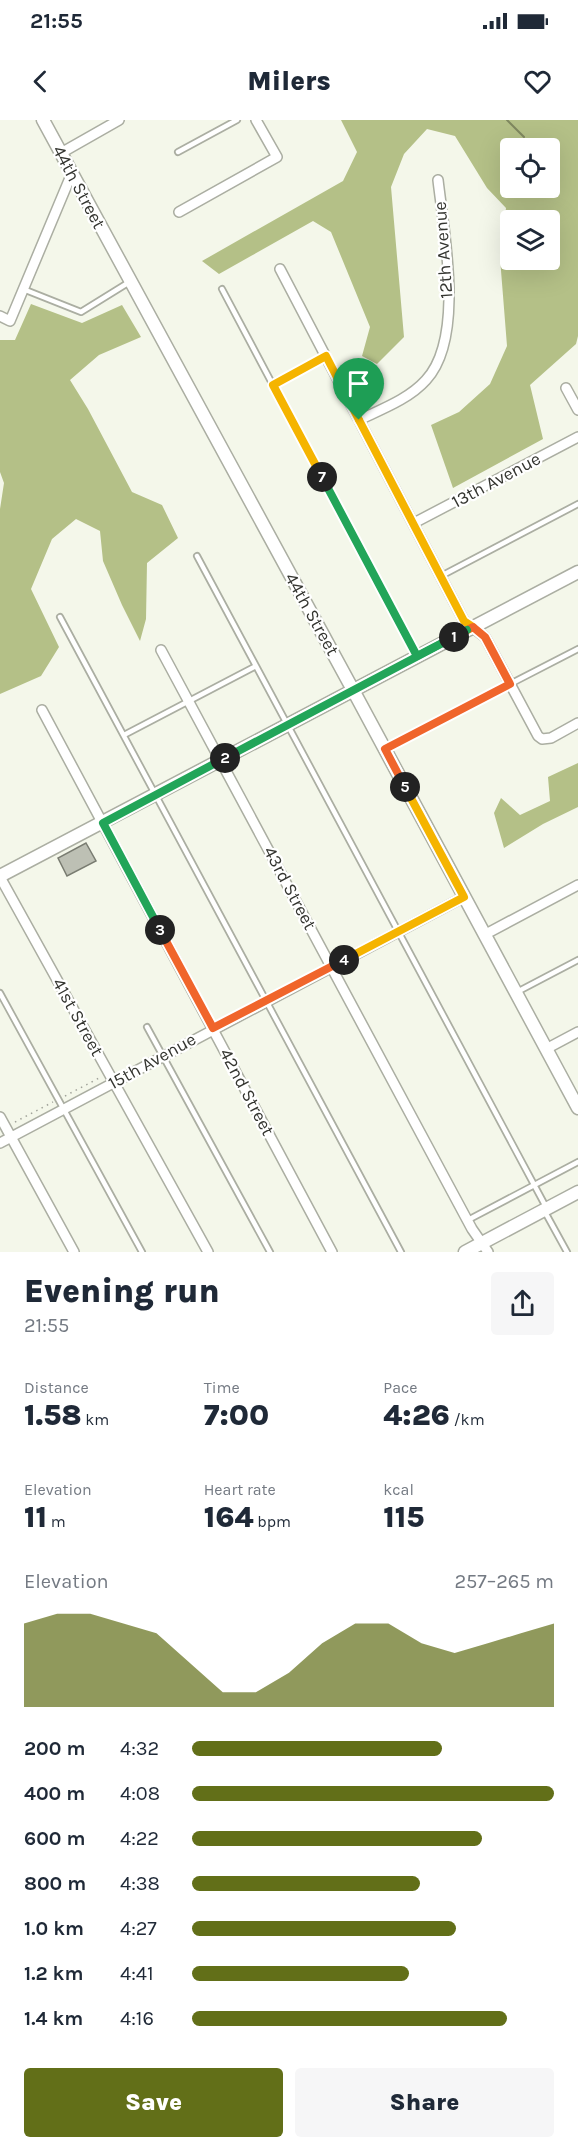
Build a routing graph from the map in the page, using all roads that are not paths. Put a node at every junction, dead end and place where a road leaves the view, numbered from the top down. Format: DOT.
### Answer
graph roads {
  1 [pos="43,120"];
  2 [pos="119,120"];
  3 [pos="237,120"];
  4 [pos="256,120"];
  5 [pos="178,152"];
  6 [pos="61,153"];
  7 [pos="72,173"];
  8 [pos="438,180"];
  9 [pos="179,212"];
  10 [pos="280,269"];
  11 [pos="131,281"];
  12 [pos="23,289"];
  13 [pos="222,289"];
  14 [pos="0,316"];
  15 [pos="326,356"];
  16 [pos="273,385"];
  17 [pos="578,387"];
  18 [pos="578,410"];
  19 [pos="359,420"];
  20 [pos="578,437"];
  21 [pos="578,504"];
  22 [pos="414,523"];
  23 [pos="197,556"];
  24 [pos="578,572"];
  25 [pos="441,576"];
  26 [pos="60,617"];
  27 [pos="473,627"];
  28 [pos="578,649"];
  29 [pos="162,650"];
  30 [pos="417,656"];
  31 [pos="256,666"];
  32 [pos="510,684"];
  33 [pos="353,690"];
  34 [pos="190,700"];
  35 [pos="42,710"];
  36 [pos="578,723"];
  37 [pos="287,726"];
  38 [pos="124,735"];
  39 [pos="385,749"];
  40 [pos="222,759"];
  41 [pos="156,795"];
  42 [pos="103,823"];
  43 [pos="0,876"];
  44 [pos="578,885"];
  45 [pos="464,897"];
  46 [pos="399,931"];
  47 [pos="484,934"];
  48 [pos="578,960"];
  49 [pos="332,966"];
  50 [pos="0,993"];
  51 [pos="515,993"];
  52 [pos="265,1001"];
  53 [pos="147,1027"];
  54 [pos="213,1028"];
  55 [pos="578,1032"];
  56 [pos="546,1049"];
  57 [pos="163,1055"];
  58 [pos="114,1082"];
  59 [pos="578,1107"];
  60 [pos="64,1109"];
  61 [pos="0,1117"];
  62 [pos="11,1137"];
  63 [pos="0,1143"];
  64 [pos="578,1162"];
  65 [pos="535,1185"];
  66 [pos="578,1192"];
  67 [pos="545,1209"];
  68 [pos="468,1220"];
  69 [pos="485,1247"];
  70 [pos="75,1252"];
  71 [pos="142,1252"];
  72 [pos="208,1252"];
  73 [pos="270,1252"];
  74 [pos="332,1252"];
  75 [pos="401,1252"];
  76 [pos="465,1252"];
  77 [pos="567,1252"];
  1 -- 6 [label="street, 44th Street"];
  2 -- 6 [label="street"];
  3 -- 5 [label="lane"];
  4 -- 9 [label="street"];
  6 -- 7 [label="street, 44th Street"];
  7 -- 11 [label="street, 44th Street"];
  7 -- 12 [label="street"];
  8 -- 19 [label="street, 12th Avenue"];
  10 -- 15 [label="street"];
  11 -- 12 [label="lane"];
  11 -- 33 [label="street, 44th Street"];
  12 -- 14 [label="street"];
  13 -- 16 [label="lane"];
  15 -- 16 [label="lane"];
  15 -- 19 [label="street"];
  16 -- 30 [label="lane"];
  17 -- 18 [label="street"];
  19 -- 22 [label="street"];
  20 -- 22 [label="street, 13th Avenue"];
  21 -- 25 [label="lane"];
  22 -- 25 [label="street"];
  23 -- 31 [label="lane"];
  24 -- 27 [label="street"];
  25 -- 27 [label="street"];
  26 -- 38 [label="lane"];
  27 -- 30 [label="street"];
  27 -- 32 [label="street"];
  28 -- 32 [label="lane"];
  29 -- 34 [label="street, 43rd Street"];
  30 -- 33 [label="street"];
  31 -- 34 [label="lane"];
  31 -- 37 [label="lane"];
  32 -- 36 [label="street"];
  32 -- 39 [label="lane"];
  33 -- 37 [label="street"];
  33 -- 39 [label="street, 44th Street"];
  34 -- 38 [label="lane"];
  34 -- 40 [label="street, 43rd Street"];
  35 -- 42 [label="street, 42nd Street"];
  37 -- 40 [label="street"];
  37 -- 46 [label="lane"];
  38 -- 41 [label="lane"];
  39 -- 45 [label="street, 44th Street"];
  40 -- 41 [label="street"];
  40 -- 49 [label="street, 43rd Street"];
  41 -- 42 [label="street"];
  41 -- 52 [label="lane"];
  42 -- 43 [label="street"];
  42 -- 54 [label="street, 42nd Street"];
  43 -- 58 [label="street, 41st Street"];
  44 -- 47 [label="street"];
  45 -- 46 [label="street, 15th Avenue"];
  45 -- 47 [label="street, 44th Street"];
  46 -- 49 [label="street, 15th Avenue"];
  46 -- 65 [label="lane"];
  47 -- 51 [label="street, 44th Street"];
  48 -- 51 [label="lane"];
  49 -- 52 [label="street, 15th Avenue"];
  49 -- 68 [label="street, 43rd Street"];
  50 -- 60 [label="lane"];
  51 -- 56 [label="street, 44th Street"];
  52 -- 54 [label="street, 15th Avenue"];
  52 -- 75 [label="lane"];
  53 -- 57 [label="lane"];
  54 -- 57 [label="street, 15th Avenue"];
  54 -- 74 [label="street, 42nd Street"];
  55 -- 56 [label="street"];
  56 -- 59 [label="street, 44th Street"];
  57 -- 58 [label="street, 15th Avenue"];
  57 -- 73 [label="lane"];
  58 -- 60 [label="street, 15th Avenue"];
  58 -- 72 [label="street, 41st Street"];
  60 -- 62 [label="street, 15th Avenue"];
  60 -- 71 [label="lane"];
  61 -- 62 [label="street"];
  62 -- 63 [label="street, 15th Avenue"];
  62 -- 70 [label="street"];
  64 -- 65 [label="lane"];
  65 -- 67 [label="lane"];
  65 -- 68 [label="lane"];
  66 -- 67 [label="street"];
  67 -- 69 [label="street"];
  67 -- 77 [label="lane"];
  68 -- 69 [label="street, 43rd Street"];
  69 -- 76 [label="street"];
}
